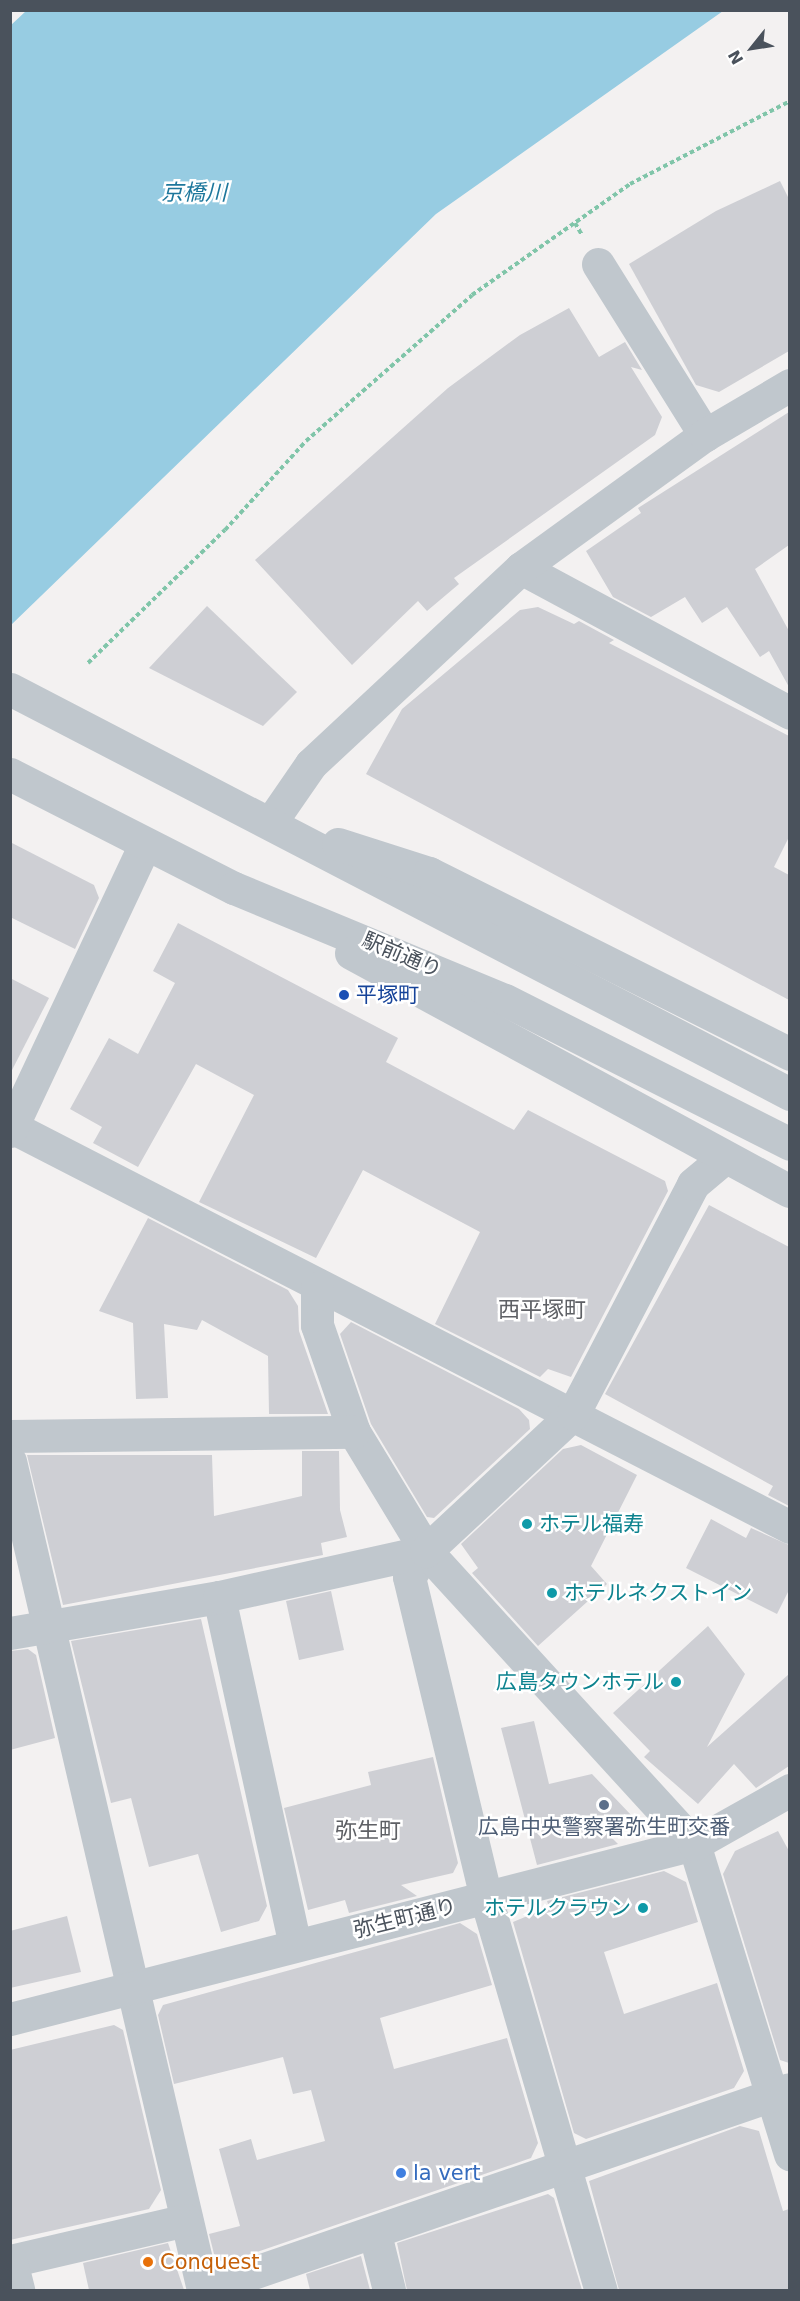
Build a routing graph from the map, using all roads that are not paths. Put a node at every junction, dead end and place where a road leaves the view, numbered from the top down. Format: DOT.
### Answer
graph roads {
  1 [pos="598,264"];
  2 [pos="789,385"];
  3 [pos="705,435"];
  4 [pos="521,568"];
  5 [pos="10,689"];
  6 [pos="782,701"];
  7 [pos="10,774"];
  8 [pos="271,822"];
  9 [pos="145,844"];
  10 [pos="234,888"];
  11 [pos="789,1052"];
  12 [pos="789,1094"];
  13 [pos="11,1128"];
  14 [pos="789,1144"];
  15 [pos="724,1158"];
  16 [pos="789,1191"];
  17 [pos="317,1288"];
  18 [pos="573,1414"];
  19 [pos="354,1432"];
  20 [pos="10,1436"];
  21 [pos="10,1461"];
  22 [pos="789,1527"];
  23 [pos="426,1551"];
  24 [pos="219,1597"];
  25 [pos="51,1628"];
  26 [pos="10,1634"];
  27 [pos="789,1790"];
  28 [pos="694,1844"];
  29 [pos="486,1898"];
  30 [pos="295,1945"];
  31 [pos="130,1989"];
  32 [pos="10,2019"];
  33 [pos="780,2092"];
  34 [pos="789,2155"];
  35 [pos="563,2168"];
  36 [pos="186,2220"];
  37 [pos="375,2234"];
  38 [pos="11,2261"];
  39 [pos="18,2290"];
  40 [pos="203,2290"];
  41 [pos="389,2290"];
  42 [pos="601,2290"];
  1 -- 3 [label="street"];
  2 -- 3 [label="street"];
  3 -- 4 [label="street"];
  4 -- 6 [label="street"];
  4 -- 8 [label="street"];
  5 -- 8 [label="street"];
  7 -- 9 [label="street, 駅前通り"];
  8 -- 11 [label="street"];
  8 -- 12 [label="street"];
  9 -- 10 [label="street, 駅前通り"];
  9 -- 13 [label="street"];
  10 -- 14 [label="street, 駅前通り"];
  10 -- 15 [label="street"];
  13 -- 17 [label="street"];
  15 -- 16 [label="street"];
  15 -- 18 [label="street"];
  17 -- 18 [label="street"];
  17 -- 19 [label="street"];
  18 -- 22 [label="street"];
  18 -- 23 [label="street"];
  19 -- 20 [label="street"];
  19 -- 23 [label="street"];
  21 -- 25 [label="street"];
  23 -- 24 [label="street"];
  23 -- 28 [label="street"];
  23 -- 29 [label="street"];
  24 -- 25 [label="street"];
  24 -- 30 [label="street"];
  25 -- 26 [label="street"];
  25 -- 31 [label="street"];
  27 -- 28 [label="street, 弥生町通り"];
  28 -- 29 [label="street, 弥生町通り"];
  28 -- 33 [label="street"];
  29 -- 30 [label="street, 弥生町通り"];
  29 -- 35 [label="street"];
  30 -- 31 [label="street, 弥生町通り"];
  31 -- 32 [label="street, 弥生町通り"];
  31 -- 36 [label="street"];
  33 -- 34 [label="street"];
  33 -- 35 [label="street"];
  35 -- 37 [label="street"];
  35 -- 42 [label="street"];
  36 -- 38 [label="street"];
  36 -- 40 [label="street"];
  37 -- 40 [label="street"];
  37 -- 41 [label="street"];
  38 -- 39 [label="street"];
}
